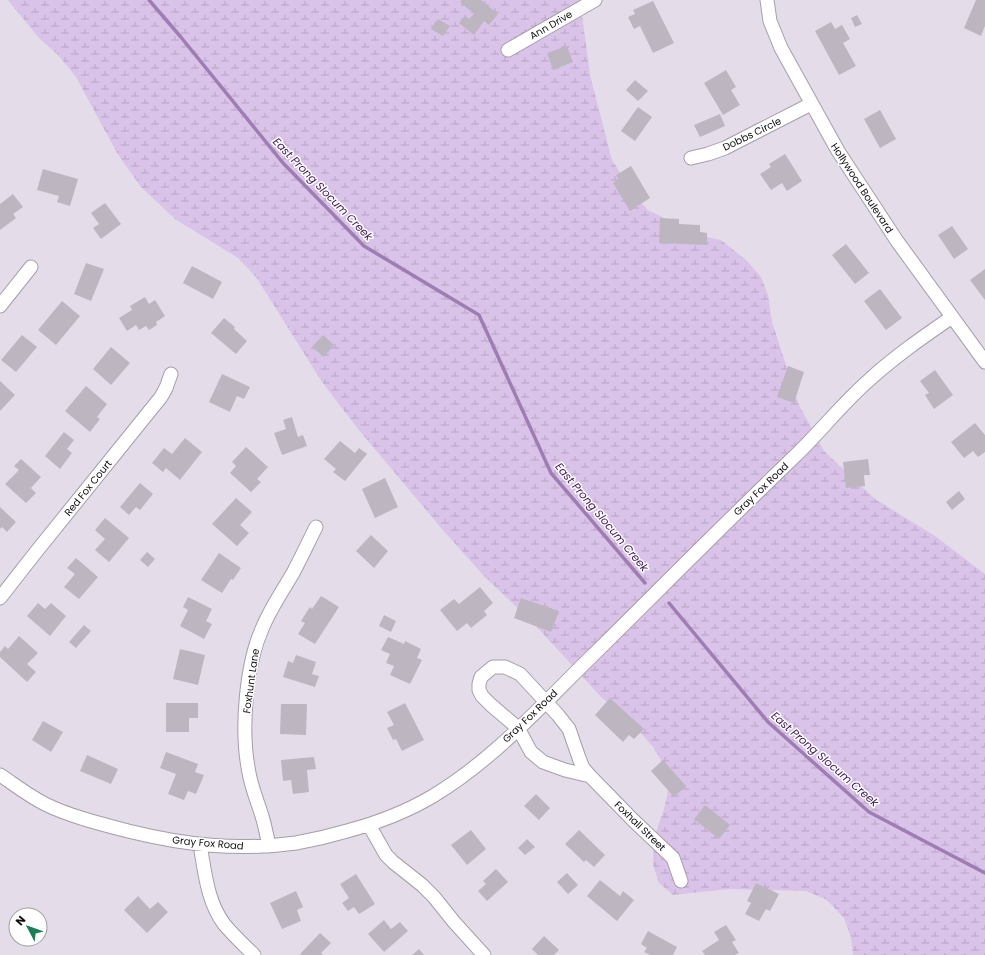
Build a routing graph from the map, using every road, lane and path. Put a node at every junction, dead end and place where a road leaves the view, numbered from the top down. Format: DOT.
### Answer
graph roads {
  1 [pos="595,0"];
  2 [pos="767,0"];
  3 [pos="508,50"];
  4 [pos="811,104"];
  5 [pos="691,158"];
  6 [pos="31,267"];
  7 [pos="0,306"];
  8 [pos="952,317"];
  9 [pos="985,362"];
  10 [pos="171,374"];
  11 [pos="316,527"];
  12 [pos="0,598"];
  13 [pos="545,702"];
  14 [pos="518,728"];
  15 [pos="0,776"];
  16 [pos="590,776"];
  17 [pos="369,825"];
  18 [pos="200,845"];
  19 [pos="269,846"];
  20 [pos="681,881"];
  21 [pos="254,955"];
  22 [pos="484,955"];
  1 -- 3 [label="street, Ann Drive"];
  2 -- 4 [label="street, Hollywood Boulevard"];
  4 -- 5 [label="street, Dobbs Circle"];
  4 -- 8 [label="street, Hollywood Boulevard"];
  6 -- 7 [label="street"];
  8 -- 9 [label="street, Hollywood Boulevard"];
  8 -- 13 [label="street, Gray Fox Road"];
  10 -- 12 [label="street, Red Fox Court"];
  11 -- 19 [label="street, Foxhunt Lane"];
  13 -- 14 [label="street, Gray Fox Road"];
  13 -- 14 [label="street, Foxhall Street"];
  13 -- 16 [label="street, Foxhall Street"];
  14 -- 16 [label="street, Foxhall Street"];
  14 -- 17 [label="street, Gray Fox Road"];
  15 -- 18 [label="street, Gray Fox Road"];
  16 -- 20 [label="street, Foxhall Street"];
  17 -- 19 [label="street, Gray Fox Road"];
  17 -- 22 [label="street"];
  18 -- 19 [label="street, Gray Fox Road"];
  18 -- 21 [label="street"];
}
